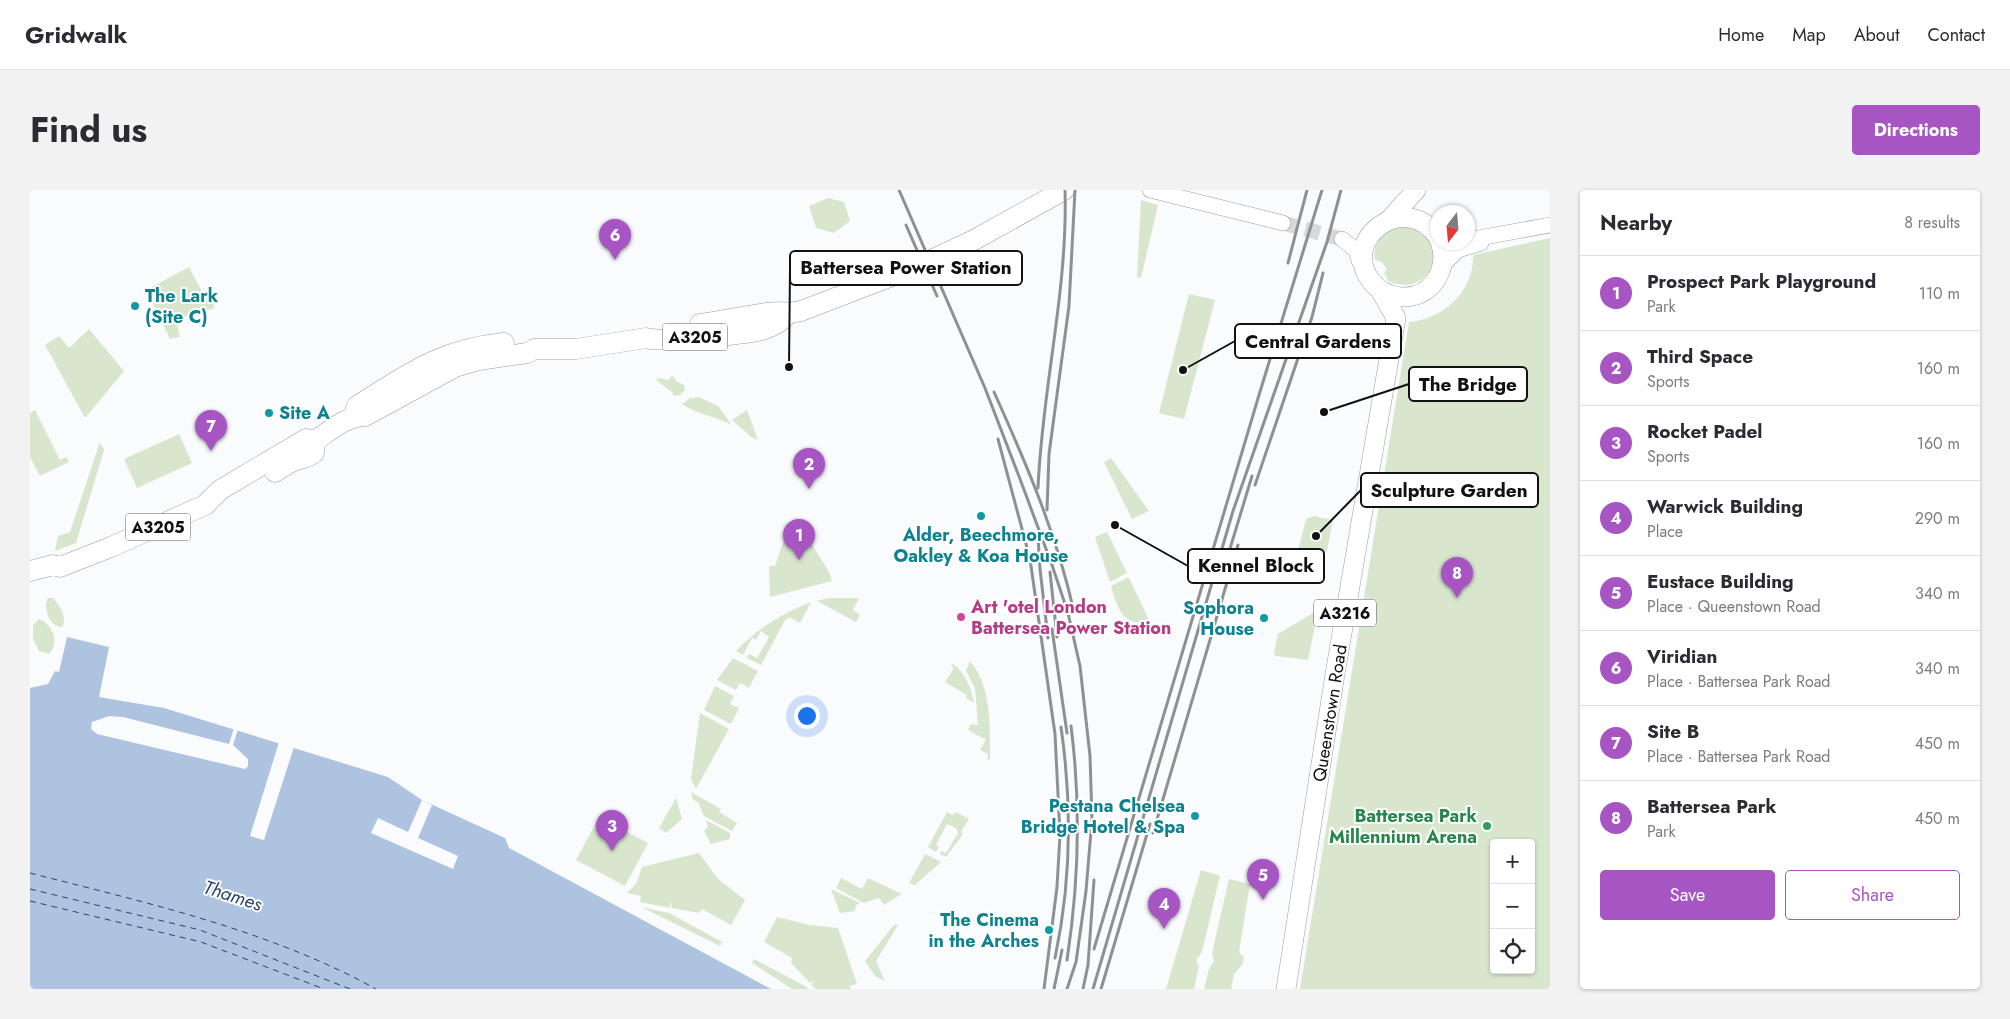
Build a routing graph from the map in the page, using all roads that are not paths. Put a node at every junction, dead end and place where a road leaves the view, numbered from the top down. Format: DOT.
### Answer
graph roads {
  1 [pos="1064,190"];
  2 [pos="1150,190"];
  3 [pos="1416,192"];
  4 [pos="1390,219"];
  5 [pos="1283,223"];
  6 [pos="1430,223"];
  7 [pos="1550,225"];
  8 [pos="1430,230"];
  9 [pos="1498,236"];
  10 [pos="1475,238"];
  11 [pos="1441,250"];
  12 [pos="1442,266"];
  13 [pos="1380,290"];
  14 [pos="1420,293"];
  15 [pos="1396,318"];
  16 [pos="60,567"];
  17 [pos="30,571"];
  18 [pos="30,582"];
  19 [pos="1286,989"];
  1 -- 16 [label="highway, A3205, bridge"];
  2 -- 5 [label="street"];
  3 -- 4 [label="main road"];
  3 -- 6 [label="main road"];
  4 -- 8 [label="main road"];
  4 -- 13 [label="main road"];
  7 -- 9 [label="street"];
  9 -- 10 [label="street"];
  9 -- 12 [label="street"];
  11 -- 12 [label="main road"];
  12 -- 14 [label="main road"];
  13 -- 14 [label="main road"];
  13 -- 15 [label="main road"];
  14 -- 15 [label="main road"];
  15 -- 19 [label="main road, Queenstown Road / A3216"];
  16 -- 17 [label="highway, A3205"];
  16 -- 18 [label="highway, A3205"];
}
